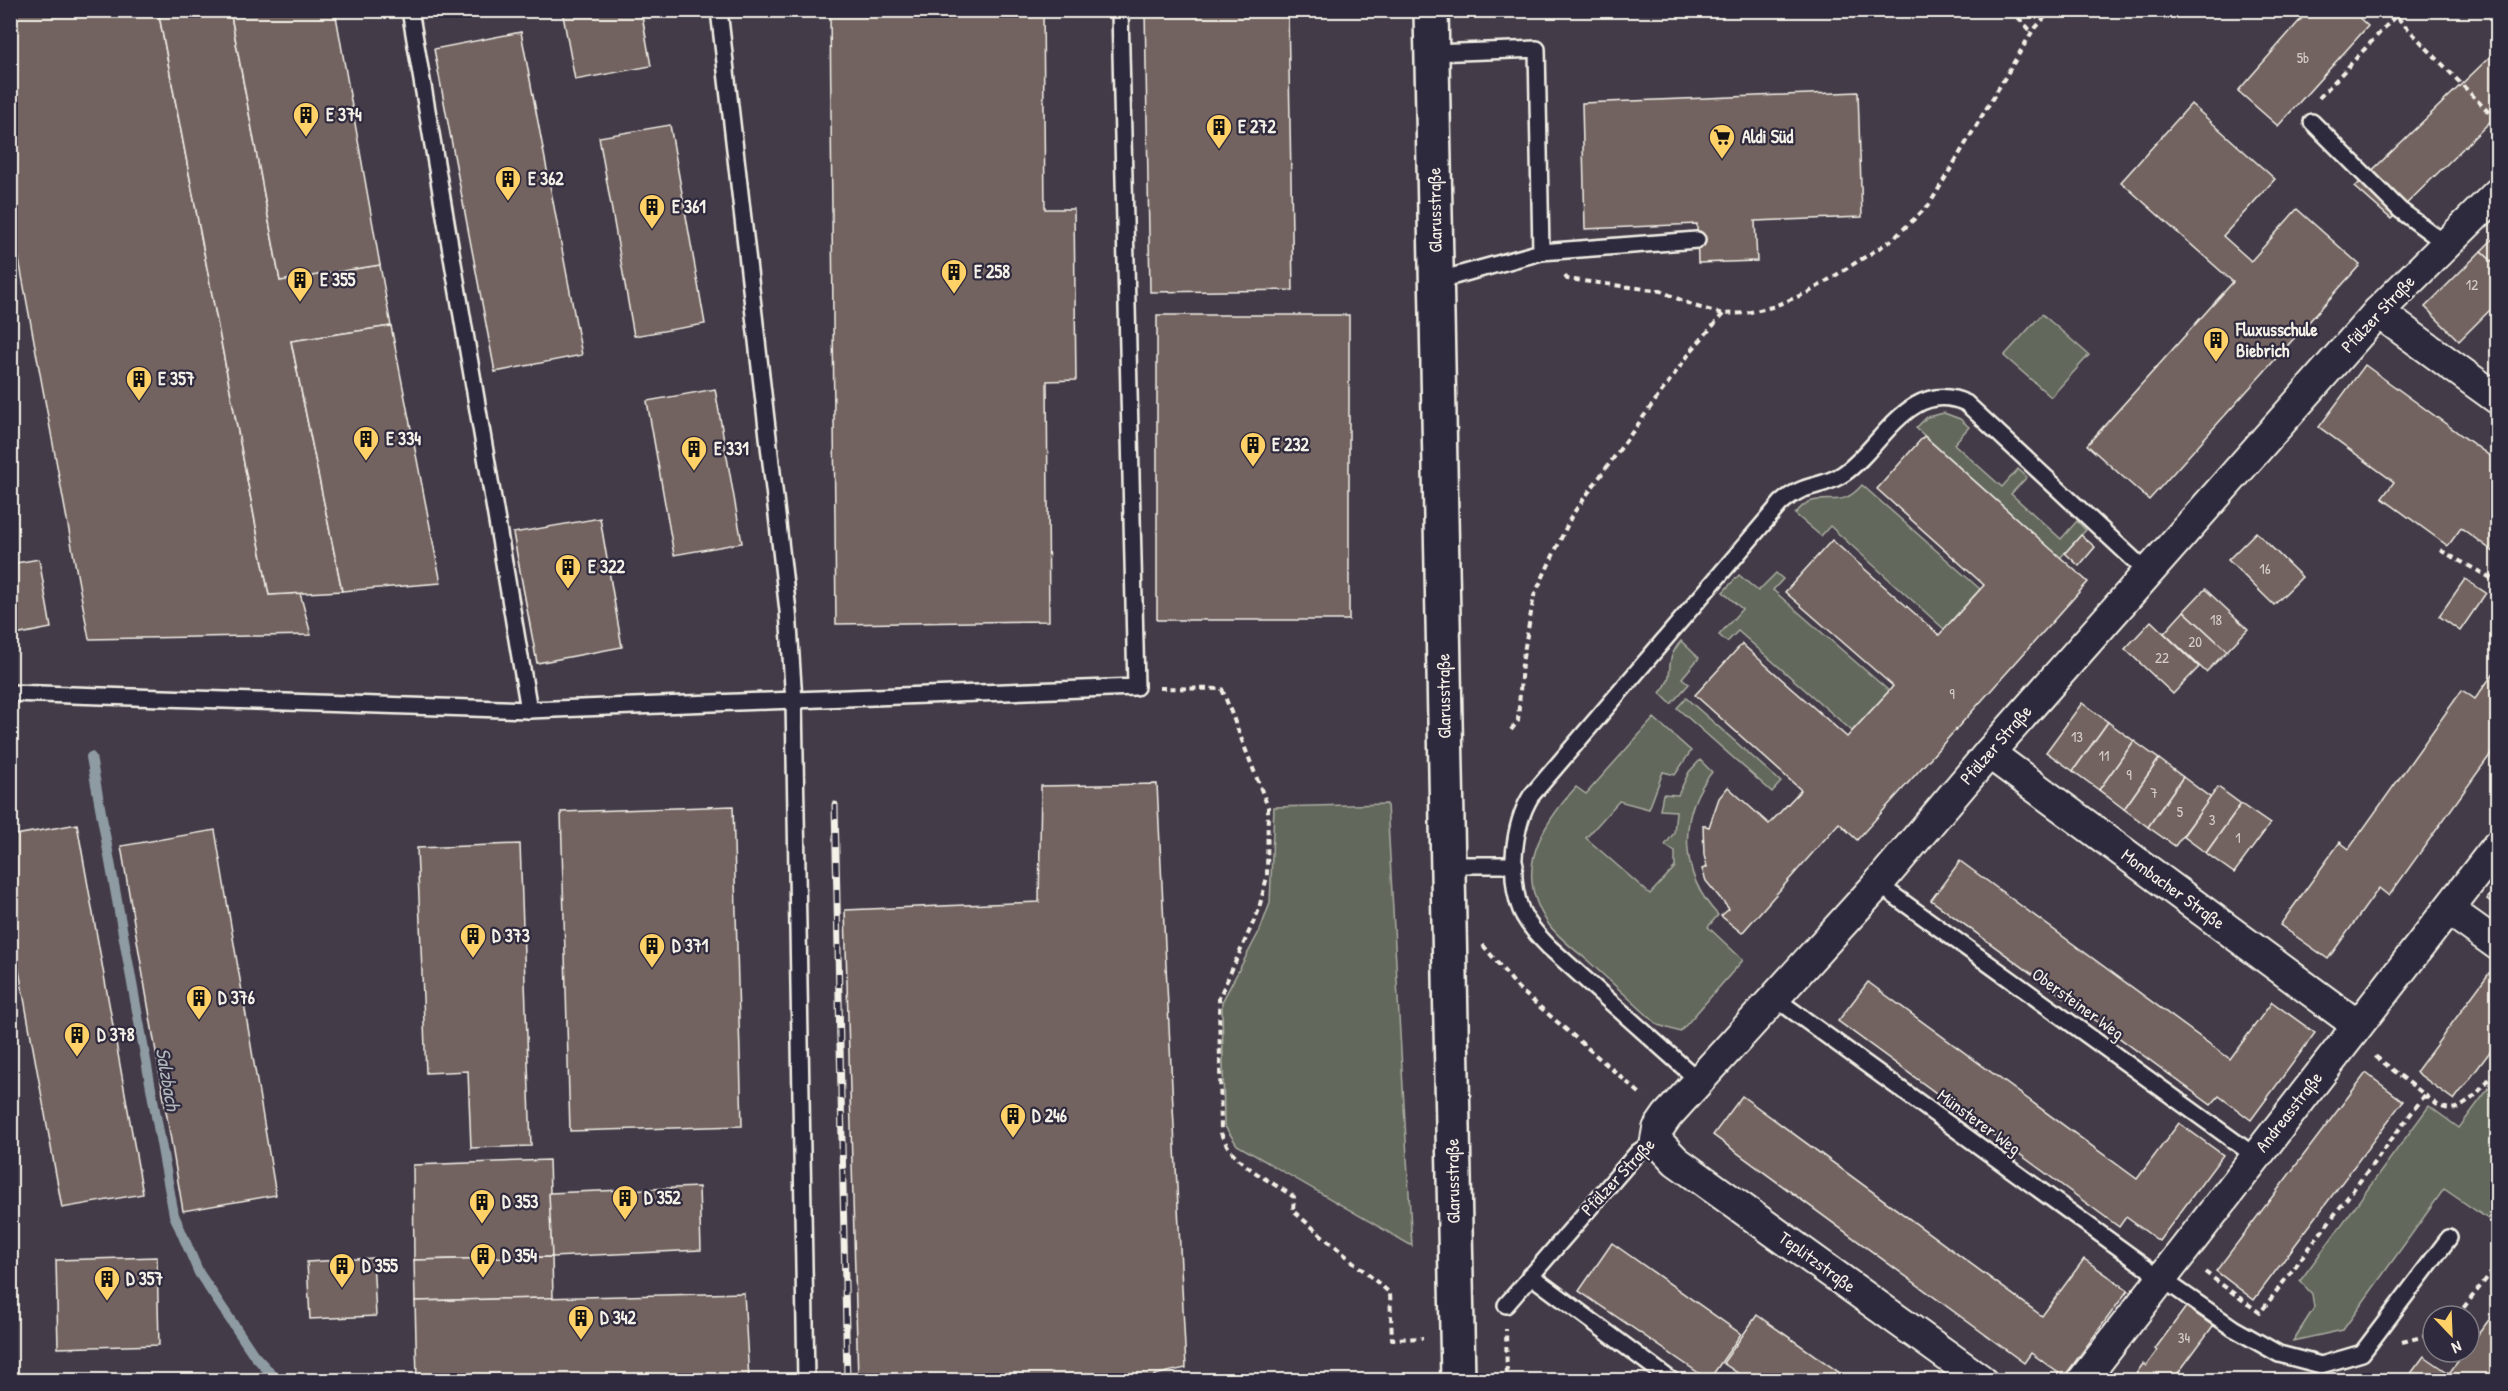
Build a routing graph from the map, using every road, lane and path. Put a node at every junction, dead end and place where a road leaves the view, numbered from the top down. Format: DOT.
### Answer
graph roads {
  1 [pos="410,10"];
  2 [pos="719,10"];
  3 [pos="1120,10"];
  4 [pos="1431,10"];
  5 [pos="2011,10"];
  6 [pos="2051,10"];
  7 [pos="2390,10"];
  8 [pos="2401,10"];
  9 [pos="2396,17"];
  10 [pos="2032,32"];
  11 [pos="1432,53"];
  12 [pos="2312,122"];
  13 [pos="2498,122"];
  14 [pos="2498,193"];
  15 [pos="1697,240"];
  16 [pos="2446,244"];
  17 [pos="1541,252"];
  18 [pos="1436,281"];
  19 [pos="2378,312"];
  20 [pos="1723,314"];
  21 [pos="2498,399"];
  22 [pos="2440,550"];
  23 [pos="2147,572"];
  24 [pos="2498,582"];
  25 [pos="1136,687"];
  26 [pos="10,693"];
  27 [pos="794,701"];
  28 [pos="529,710"];
  29 [pos="1511,730"];
  30 [pos="1989,753"];
  31 [pos="2498,845"];
  32 [pos="1515,865"];
  33 [pos="1447,866"];
  34 [pos="1878,884"];
  35 [pos="2449,910"];
  36 [pos="1481,943"];
  37 [pos="2498,945"];
  38 [pos="1775,998"];
  39 [pos="2353,1030"];
  40 [pos="2498,1068"];
  41 [pos="1699,1081"];
  42 [pos="2425,1095"];
  43 [pos="1661,1128"];
  44 [pos="2255,1156"];
  45 [pos="2449,1238"];
  46 [pos="2180,1254"];
  47 [pos="2498,1264"];
  48 [pos="1530,1275"];
  49 [pos="2161,1278"];
  50 [pos="2466,1304"];
  51 [pos="1506,1305"];
  52 [pos="1414,1338"];
  53 [pos="806,1380"];
  54 [pos="1458,1380"];
  55 [pos="1490,1380"];
  56 [pos="1507,1380"];
  57 [pos="1671,1380"];
  58 [pos="1982,1380"];
  59 [pos="2083,1380"];
  1 -- 28 [label="lane"];
  2 -- 27 [label="lane"];
  3 -- 25 [label="lane"];
  4 -- 11 [label="street, Glarusstraße"];
  5 -- 10 [label="path"];
  6 -- 10 [label="path"];
  7 -- 9 [label="path"];
  8 -- 9 [label="path"];
  9 -- 12 [label="path"];
  9 -- 13 [label="path"];
  10 -- 20 [label="path"];
  11 -- 17 [label="lane"];
  11 -- 18 [label="street, Glarusstraße"];
  12 -- 16 [label="lane"];
  14 -- 16 [label="street, Pfälzer Straße"];
  15 -- 17 [label="lane"];
  16 -- 19 [label="street, Pfälzer Straße"];
  17 -- 18 [label="lane"];
  17 -- 20 [label="path"];
  18 -- 33 [label="street, Glarusstraße"];
  19 -- 21 [label="street"];
  19 -- 23 [label="street, Pfälzer Straße"];
  20 -- 29 [label="path"];
  22 -- 24 [label="path"];
  23 -- 30 [label="street, Pfälzer Straße"];
  23 -- 32 [label="lane"];
  25 -- 27 [label="lane"];
  25 -- 52 [label="path"];
  26 -- 28 [label="lane"];
  27 -- 28 [label="lane"];
  27 -- 53 [label="lane"];
  30 -- 34 [label="street, Pfälzer Straße"];
  30 -- 39 [label="street, Mombacher Straße"];
  31 -- 35 [label="street, Andreasstraße"];
  32 -- 33 [label="lane"];
  32 -- 41 [label="lane"];
  33 -- 54 [label="street, Glarusstraße"];
  34 -- 38 [label="street, Pfälzer Straße"];
  34 -- 44 [label="lane, Obersteiner Weg"];
  35 -- 37 [label="street"];
  35 -- 39 [label="street, Andreasstraße"];
  36 -- 43 [label="path"];
  38 -- 41 [label="street, Pfälzer Straße"];
  38 -- 49 [label="lane, Münsterer Weg"];
  39 -- 42 [label="path"];
  39 -- 44 [label="street, Andreasstraße"];
  40 -- 42 [label="path"];
  41 -- 43 [label="street, Pfälzer Straße"];
  42 -- 46 [label="path"];
  43 -- 48 [label="lane, Pfälzer Straße"];
  43 -- 58 [label="street, Teplitzstraße"];
  44 -- 46 [label="street, Andreasstraße"];
  45 -- 49 [label="lane, Münsterer Weg"];
  46 -- 49 [label="street, Andreasstraße"];
  47 -- 50 [label="path"];
  48 -- 51 [label="lane, Pfälzer Straße"];
  48 -- 57 [label="lane"];
  49 -- 59 [label="street, Andreasstraße"];
  51 -- 56 [label="path"];
  55 -- 56 [label="path"];
}
